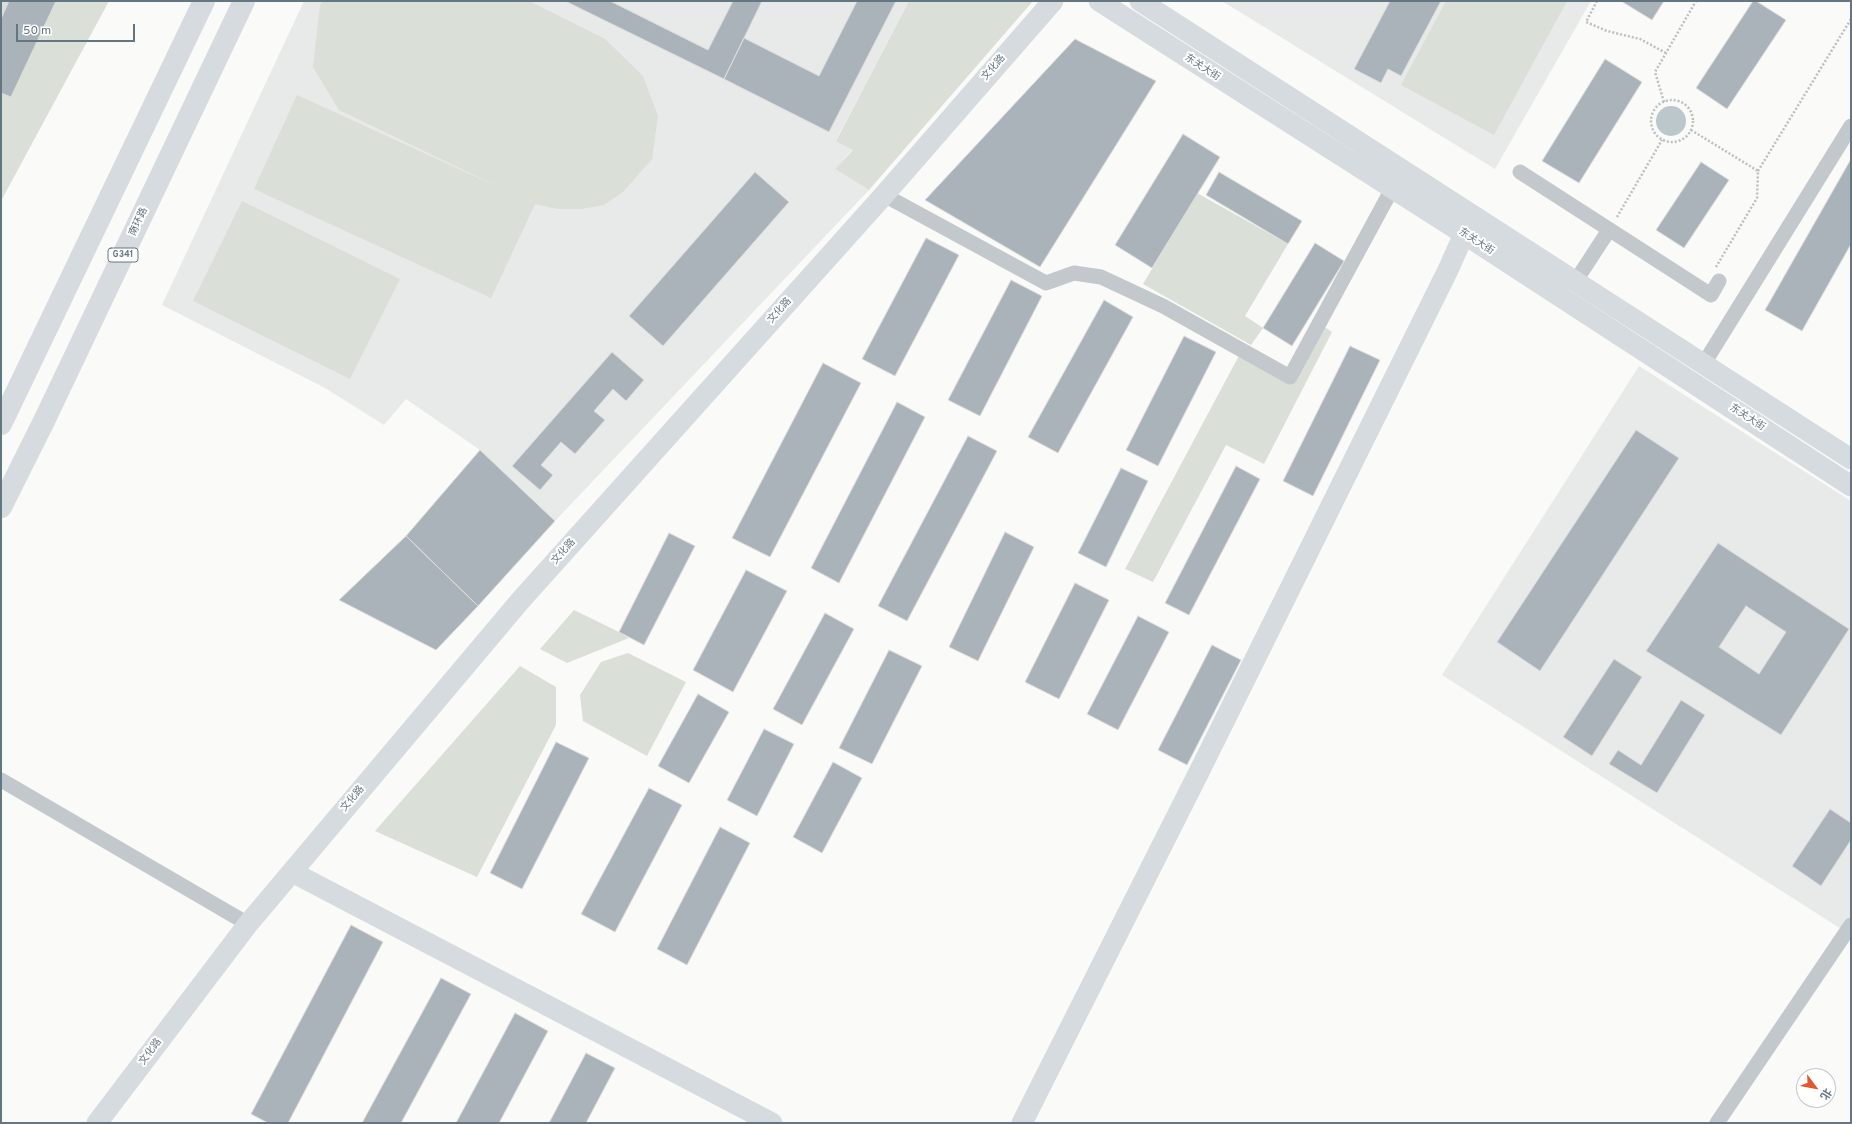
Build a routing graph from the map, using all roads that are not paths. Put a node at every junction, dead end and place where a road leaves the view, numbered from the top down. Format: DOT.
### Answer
graph roads {
  1 [pos="204,1"];
  2 [pos="244,1"];
  3 [pos="1054,1"];
  4 [pos="1098,1"];
  5 [pos="1140,1"];
  6 [pos="1851,126"];
  7 [pos="1520,172"];
  8 [pos="1392,189"];
  9 [pos="884,195"];
  10 [pos="1609,230"];
  11 [pos="1464,234"];
  12 [pos="1719,281"];
  13 [pos="1575,282"];
  14 [pos="1703,365"];
  15 [pos="1,424"];
  16 [pos="1851,458"];
  17 [pos="1851,486"];
  18 [pos="1,507"];
  19 [pos="1,780"];
  20 [pos="292,872"];
  21 [pos="248,924"];
  22 [pos="1851,924"];
  23 [pos="97,1123"];
  24 [pos="772,1123"];
  25 [pos="1022,1123"];
  26 [pos="1717,1123"];
  1 -- 15 [label="highway"];
  2 -- 18 [label="highway, 南环路 / G341"];
  3 -- 9 [label="street, 文化路"];
  4 -- 8 [label="street, 东关大街"];
  5 -- 13 [label="street, 东关大街"];
  6 -- 14 [label="street"];
  7 -- 10 [label="street"];
  8 -- 9 [label="street"];
  8 -- 11 [label="street, 东关大街"];
  9 -- 20 [label="street, 文化路"];
  10 -- 12 [label="street"];
  10 -- 13 [label="street"];
  11 -- 17 [label="street, 东关大街"];
  11 -- 25 [label="street"];
  13 -- 14 [label="street, 东关大街"];
  14 -- 16 [label="street, 东关大街"];
  19 -- 21 [label="street"];
  20 -- 21 [label="street, 文化路"];
  20 -- 24 [label="street"];
  21 -- 23 [label="street, 文化路"];
  22 -- 26 [label="street"];
}
